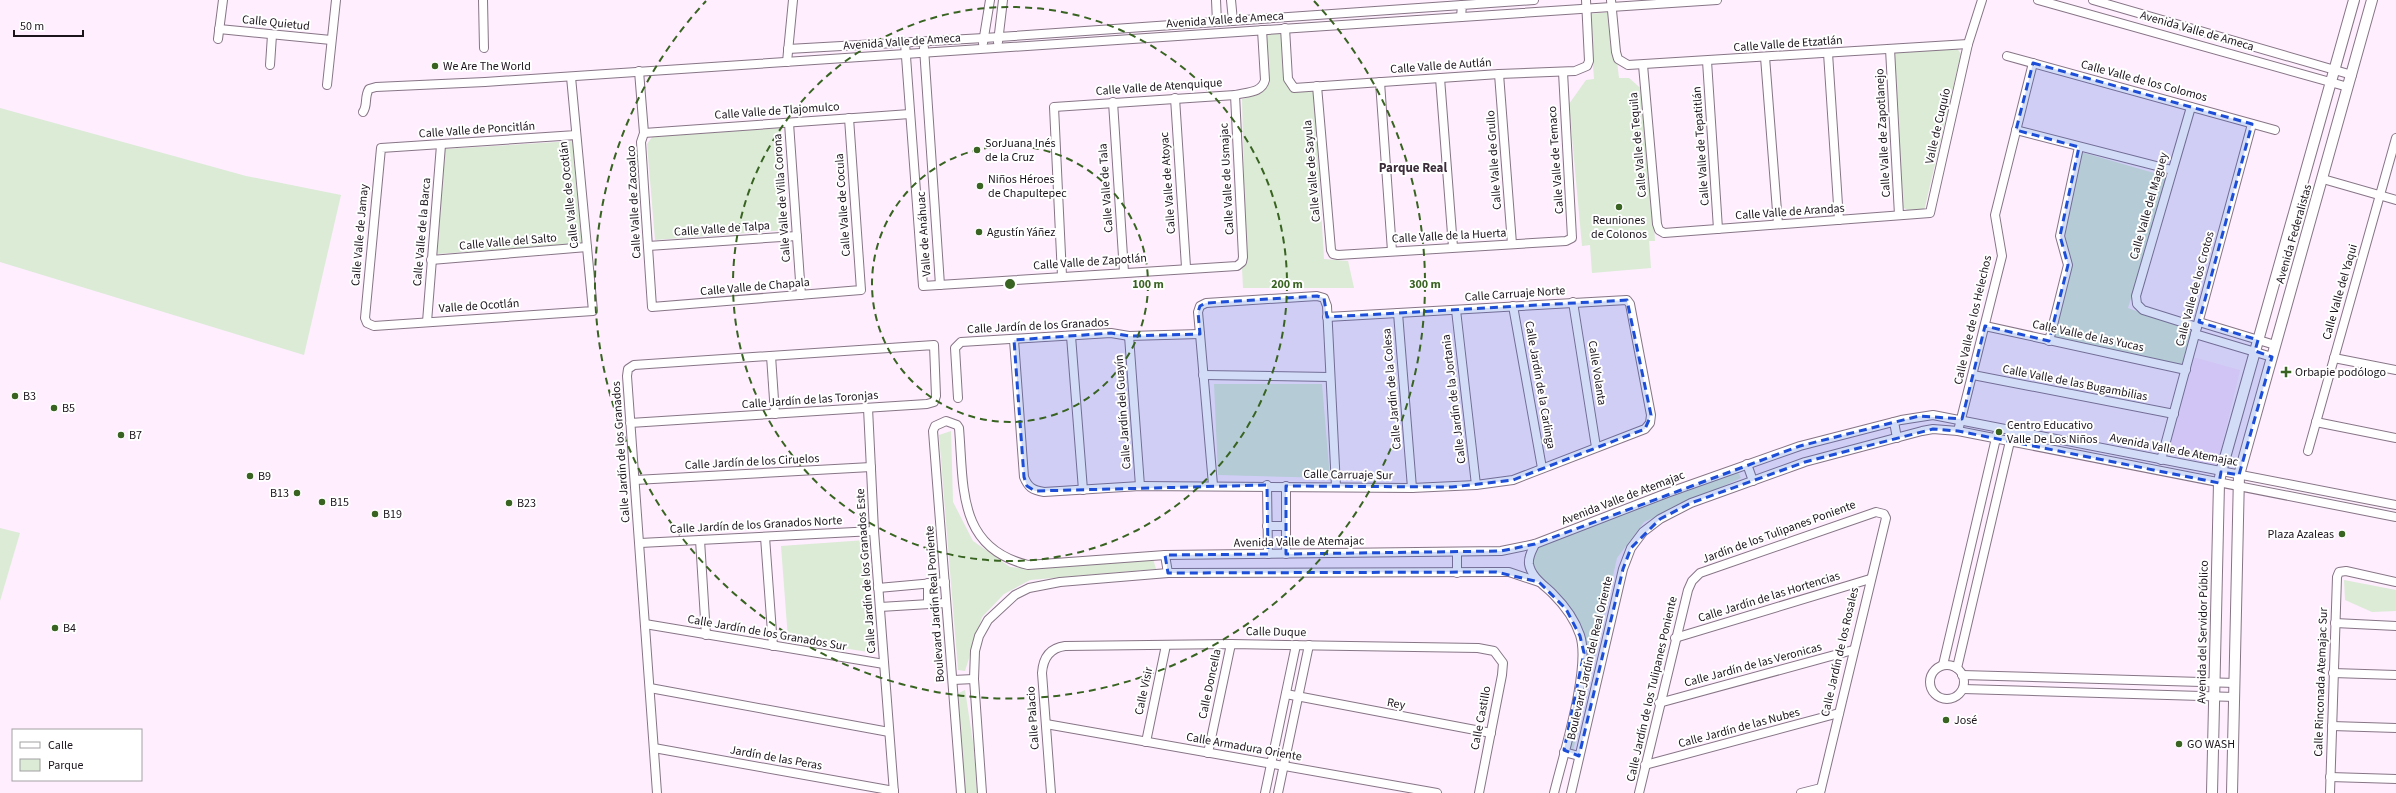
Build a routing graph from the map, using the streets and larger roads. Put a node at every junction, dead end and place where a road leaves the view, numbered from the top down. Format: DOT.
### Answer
graph roads {
  1 [pos="222,0"];
  2 [pos="336,0"];
  3 [pos="483,0"];
  4 [pos="793,0"];
  5 [pos="990,0"];
  6 [pos="1003,0"];
  7 [pos="1216,0"];
  8 [pos="1231,0"];
  9 [pos="1534,0"];
  10 [pos="1586,0"];
  11 [pos="1716,0"];
  12 [pos="1982,0"];
  13 [pos="2038,0"];
  14 [pos="2093,0"];
  15 [pos="2354,0"];
  16 [pos="2372,0"];
  17 [pos="1612,4"];
  18 [pos="1462,5"];
  19 [pos="1586,9"];
  20 [pos="1461,17"];
  21 [pos="1233,21"];
  22 [pos="1217,22"];
  23 [pos="1285,28"];
  24 [pos="219,29"];
  25 [pos="1262,30"];
  26 [pos="272,34"];
  27 [pos="998,37"];
  28 [pos="984,38"];
  29 [pos="218,39"];
  30 [pos="331,40"];
  31 [pos="923,42"];
  32 [pos="905,43"];
  33 [pos="1968,44"];
  34 [pos="484,48"];
  35 [pos="997,48"];
  36 [pos="788,49"];
  37 [pos="982,49"];
  38 [pos="1890,49"];
  39 [pos="924,53"];
  40 [pos="1828,53"];
  41 [pos="906,54"];
  42 [pos="2007,56"];
  43 [pos="1765,57"];
  44 [pos="1707,61"];
  45 [pos="787,62"];
  46 [pos="2033,63"];
  47 [pos="1643,65"];
  48 [pos="270,66"];
  49 [pos="2334,70"];
  50 [pos="639,71"];
  51 [pos="1563,72"];
  52 [pos="1499,74"];
  53 [pos="2352,75"];
  54 [pos="571,76"];
  55 [pos="1440,78"];
  56 [pos="1380,82"];
  57 [pos="2330,82"];
  58 [pos="327,85"];
  59 [pos="1317,86"];
  60 [pos="2348,87"];
  61 [pos="1235,95"];
  62 [pos="1175,98"];
  63 [pos="1112,102"];
  64 [pos="2191,106"];
  65 [pos="363,112"];
  66 [pos="910,114"];
  67 [pos="849,118"];
  68 [pos="789,123"];
  69 [pos="2252,124"];
  70 [pos="2016,130"];
  71 [pos="2275,130"];
  72 [pos="644,133"];
  73 [pos="576,135"];
  74 [pos="2396,138"];
  75 [pos="441,144"];
  76 [pos="2079,146"];
  77 [pos="381,148"];
  78 [pos="2172,170"];
  79 [pos="2323,179"];
  80 [pos="2380,195"];
  81 [pos="2396,200"];
  82 [pos="1930,214"];
  83 [pos="1899,215"];
  84 [pos="1839,220"];
  85 [pos="1657,224"];
  86 [pos="1778,224"];
  87 [pos="1718,229"];
  88 [pos="797,236"];
  89 [pos="1566,241"];
  90 [pos="1512,244"];
  91 [pos="648,246"];
  92 [pos="586,247"];
  93 [pos="1453,247"];
  94 [pos="1392,252"];
  95 [pos="1333,254"];
  96 [pos="431,260"];
  97 [pos="1242,262"];
  98 [pos="1186,267"];
  99 [pos="1124,272"];
  100 [pos="1062,276"];
  101 [pos="940,285"];
  102 [pos="861,290"];
  103 [pos="801,295"];
  104 [pos="1573,302"];
  105 [pos="1513,306"];
  106 [pos="652,307"];
  107 [pos="1456,310"];
  108 [pos="593,311"];
  109 [pos="1398,313"];
  110 [pos="1327,317"];
  111 [pos="427,322"];
  112 [pos="367,324"];
  113 [pos="1985,326"];
  114 [pos="2197,328"];
  115 [pos="1200,334"];
  116 [pos="1071,336"];
  117 [pos="1129,336"];
  118 [pos="1014,340"];
  119 [pos="2258,340"];
  120 [pos="2049,341"];
  121 [pos="934,345"];
  122 [pos="2276,345"];
  123 [pos="2255,352"];
  124 [pos="771,356"];
  125 [pos="2272,357"];
  126 [pos="2334,358"];
  127 [pos="2186,370"];
  128 [pos="2396,370"];
  129 [pos="1203,375"];
  130 [pos="1973,375"];
  131 [pos="1330,377"];
  132 [pos="958,398"];
  133 [pos="868,408"];
  134 [pos="775,414"];
  135 [pos="2174,414"];
  136 [pos="1651,415"];
  137 [pos="1962,419"];
  138 [pos="946,421"];
  139 [pos="1894,422"];
  140 [pos="2316,422"];
  141 [pos="630,423"];
  142 [pos="1999,428"];
  143 [pos="2012,430"];
  144 [pos="1958,431"];
  145 [pos="1898,438"];
  146 [pos="2396,438"];
  147 [pos="1996,439"];
  148 [pos="2010,441"];
  149 [pos="1596,447"];
  150 [pos="2308,451"];
  151 [pos="2161,460"];
  152 [pos="1747,464"];
  153 [pos="871,467"];
  154 [pos="1542,468"];
  155 [pos="2221,472"];
  156 [pos="2239,475"];
  157 [pos="635,480"];
  158 [pos="1752,481"];
  159 [pos="2219,483"];
  160 [pos="1213,485"];
  161 [pos="1267,485"];
  162 [pos="1476,485"];
  163 [pos="1140,486"];
  164 [pos="1286,486"];
  165 [pos="2237,486"];
  166 [pos="1336,487"];
  167 [pos="1412,488"];
  168 [pos="1083,490"];
  169 [pos="2396,505"];
  170 [pos="2396,517"];
  171 [pos="1886,518"];
  172 [pos="1267,526"];
  173 [pos="1286,526"];
  174 [pos="874,531"];
  175 [pos="1643,532"];
  176 [pos="765,537"];
  177 [pos="700,540"];
  178 [pos="640,543"];
  179 [pos="1536,544"];
  180 [pos="1457,552"];
  181 [pos="1268,554"];
  182 [pos="1286,554"];
  183 [pos="1165,555"];
  184 [pos="1168,573"];
  185 [pos="1456,573"];
  186 [pos="1870,578"];
  187 [pos="945,582"];
  188 [pos="1539,582"];
  189 [pos="2396,582"];
  190 [pos="928,583"];
  191 [pos="878,588"];
  192 [pos="1688,590"];
  193 [pos="946,603"];
  194 [pos="928,604"];
  195 [pos="880,607"];
  196 [pos="2335,623"];
  197 [pos="645,624"];
  198 [pos="2396,626"];
  199 [pos="706,635"];
  200 [pos="1675,638"];
  201 [pos="1231,644"];
  202 [pos="1166,645"];
  203 [pos="1296,645"];
  204 [pos="1309,645"];
  205 [pos="773,646"];
  206 [pos="1057,647"];
  207 [pos="1494,650"];
  208 [pos="1853,650"];
  209 [pos="884,664"];
  210 [pos="1943,665"];
  211 [pos="1957,668"];
  212 [pos="2333,673"];
  213 [pos="1962,675"];
  214 [pos="2396,675"];
  215 [pos="974,679"];
  216 [pos="952,680"];
  217 [pos="2215,683"];
  218 [pos="2235,683"];
  219 [pos="650,688"];
  220 [pos="1963,689"];
  221 [pos="1286,694"];
  222 [pos="2215,696"];
  223 [pos="2235,697"];
  224 [pos="1298,698"];
  225 [pos="1659,703"];
  226 [pos="1838,713"];
  227 [pos="1046,724"];
  228 [pos="2332,726"];
  229 [pos="2396,728"];
  230 [pos="889,732"];
  231 [pos="1491,733"];
  232 [pos="1146,742"];
  233 [pos="654,748"];
  234 [pos="1564,752"];
  235 [pos="1208,753"];
  236 [pos="1579,756"];
  237 [pos="1271,764"];
  238 [pos="1645,765"];
  239 [pos="1284,766"];
  240 [pos="2330,777"];
  241 [pos="2396,779"];
  242 [pos="1821,790"];
  243 [pos="894,792"];
  244 [pos="657,793"];
  245 [pos="960,793"];
  246 [pos="982,793"];
  247 [pos="1050,793"];
  248 [pos="1265,793"];
  249 [pos="1278,793"];
  250 [pos="1437,793"];
  251 [pos="1479,793"];
  252 [pos="1554,793"];
  253 [pos="1571,793"];
  254 [pos="1639,793"];
  255 [pos="1802,793"];
  256 [pos="2212,793"];
  257 [pos="2232,793"];
  258 [pos="2330,793"];
  1 -- 24 [label="street"];
  2 -- 30 [label="street"];
  3 -- 34 [label="street"];
  4 -- 36 [label="street"];
  5 -- 28 [label="street"];
  6 -- 27 [label="street"];
  7 -- 22 [label="street"];
  8 -- 21 [label="street"];
  9 -- 18 [label="street"];
  10 -- 19 [label="street"];
  11 -- 17 [label="street, Avenida Valle de Ameca"];
  12 -- 33 [label="street, Valle de Cuquío"];
  13 -- 57 [label="street, Avenida Valle de Ameca"];
  14 -- 49 [label="street, Avenida Valle de Ameca"];
  15 -- 49 [label="street, Avenida Federalistas"];
  16 -- 53 [label="street, Avenida Federalistas"];
  17 -- 19 [label="street, Avenida Valle de Ameca"];
  17 -- 47 [label="street, Calle Valle de Etzatlán"];
  18 -- 20 [label="street"];
  18 -- 21 [label="street"];
  19 -- 20 [label="street, Avenida Valle de Ameca"];
  19 -- 51 [label="street, Calle Valle de Autlán"];
  20 -- 23 [label="street, Avenida Valle de Ameca"];
  21 -- 22 [label="street"];
  22 -- 27 [label="street"];
  23 -- 25 [label="street, Avenida Valle de Ameca"];
  23 -- 59 [label="street, Calle Valle de Autlán"];
  24 -- 26 [label="street, Calle Quietud"];
  24 -- 29 [label="street"];
  25 -- 35 [label="street, Avenida Valle de Ameca"];
  25 -- 61 [label="street, Calle Valle de Atenquique"];
  26 -- 30 [label="street, Calle Quietud"];
  26 -- 48 [label="street"];
  27 -- 28 [label="street"];
  27 -- 35 [label="street"];
  28 -- 31 [label="street"];
  28 -- 37 [label="street"];
  30 -- 58 [label="street"];
  31 -- 32 [label="street"];
  31 -- 39 [label="street, Valle de Anáhuac"];
  32 -- 36 [label="street"];
  32 -- 41 [label="street, Valle de Anáhuac"];
  33 -- 38 [label="street, Calle Valle de Etzatlán"];
  33 -- 82 [label="street, Valle de Cuquío"];
  35 -- 37 [label="street, Avenida Valle de Ameca"];
  36 -- 45 [label="street"];
  37 -- 39 [label="street, Avenida Valle de Ameca"];
  38 -- 40 [label="street, Calle Valle de Etzatlán"];
  38 -- 83 [label="street, Calle Valle de Zapotlanejo"];
  39 -- 41 [label="street, Avenida Valle de Ameca"];
  39 -- 101 [label="street, Valle de Anáhuac"];
  40 -- 43 [label="street, Calle Valle de Etzatlán"];
  40 -- 84 [label="street"];
  41 -- 45 [label="street, Avenida Valle de Ameca"];
  41 -- 66 [label="street, Valle de Anáhuac"];
  42 -- 46 [label="street, Calle Valle de los Colomos"];
  43 -- 44 [label="street, Calle Valle de Etzatlán"];
  43 -- 86 [label="street"];
  44 -- 47 [label="street, Calle Valle de Etzatlán"];
  44 -- 87 [label="street, Calle Valle de Tepatitlán"];
  45 -- 50 [label="street, Avenida Valle de Ameca"];
  46 -- 64 [label="street, Calle Valle de los Colomos"];
  46 -- 70 [label="street, Calle Valle de los Helechos"];
  47 -- 85 [label="street, Calle Valle de Tequila"];
  49 -- 53 [label="street, Avenida Valle de Ameca"];
  49 -- 57 [label="street, Avenida Federalistas"];
  50 -- 54 [label="street, Avenida Valle de Ameca"];
  50 -- 72 [label="street, Calle Valle de Zacoalco"];
  51 -- 52 [label="street, Calle Valle de Autlán"];
  51 -- 89 [label="street, Calle Valle de Temaco"];
  52 -- 55 [label="street, Calle Valle de Autlán"];
  52 -- 90 [label="street, Calle Valle de Grullo"];
  53 -- 60 [label="street, Avenida Federalistas"];
  54 -- 65 [label="street, Avenida Valle de Ameca"];
  54 -- 73 [label="street, Calle Valle de Ocotlán"];
  55 -- 56 [label="street, Calle Valle de Autlán"];
  55 -- 93 [label="street"];
  56 -- 59 [label="street, Calle Valle de Autlán"];
  56 -- 94 [label="street"];
  57 -- 60 [label="street, Avenida Valle de Ameca"];
  57 -- 119 [label="street, Avenida Federalistas"];
  59 -- 95 [label="street, Calle Valle de Sayula"];
  60 -- 79 [label="street, Avenida Federalistas"];
  61 -- 62 [label="street, Calle Valle de Atenquique"];
  61 -- 97 [label="street, Calle Valle de Usmajac"];
  62 -- 63 [label="street, Calle Valle de Atenquique"];
  62 -- 98 [label="street, Calle Valle de Atoyac"];
  63 -- 99 [label="street, Calle Valle de Tala"];
  63 -- 100 [label="street, Calle Valle de Atenquique"];
  64 -- 69 [label="street, Calle Valle de los Colomos"];
  64 -- 78 [label="street, Calle Valle del Maguey"];
  66 -- 67 [label="street, Calle Valle de Tlajomulco"];
  66 -- 101 [label="street, Valle de Anáhuac"];
  67 -- 68 [label="street, Calle Valle de Tlajomulco"];
  67 -- 102 [label="street, Calle Valle de Cocula"];
  68 -- 72 [label="street, Calle Valle de Tlajomulco"];
  68 -- 88 [label="street, Calle Valle de Villa Corona"];
  69 -- 71 [label="street, Calle Valle de los Colomos"];
  69 -- 114 [label="street, Calle Valle de los Crotos"];
  70 -- 76 [label="street"];
  70 -- 113 [label="street, Calle Valle de los Helechos"];
  72 -- 91 [label="street, Calle Valle de Zacoalco"];
  73 -- 75 [label="street, Calle Valle de Poncitlán"];
  73 -- 92 [label="street, Calle Valle de Ocotlán"];
  74 -- 80 [label="street, Calle Valle del Yaqui"];
  75 -- 77 [label="street, Calle Valle de Poncitlán"];
  75 -- 96 [label="street, Calle Valle de la Barca"];
  76 -- 78 [label="street"];
  76 -- 120 [label="street"];
  77 -- 112 [label="street, Calle Valle de Jamay"];
  78 -- 114 [label="street, Calle Valle del Maguey"];
  79 -- 80 [label="street"];
  79 -- 122 [label="street, Avenida Federalistas"];
  80 -- 81 [label="street"];
  80 -- 126 [label="street, Calle Valle del Yaqui"];
  82 -- 83 [label="street, Calle Valle de Arandas"];
  83 -- 84 [label="street, Calle Valle de Arandas"];
  84 -- 86 [label="street, Calle Valle de Arandas"];
  85 -- 87 [label="street, Calle Valle de Arandas"];
  86 -- 87 [label="street, Calle Valle de Arandas"];
  88 -- 91 [label="street, Calle Valle de Talpa"];
  88 -- 103 [label="street, Calle Valle de Villa Corona"];
  89 -- 90 [label="street, Calle Valle de la Huerta"];
  90 -- 93 [label="street, Calle Valle de la Huerta"];
  91 -- 106 [label="street, Calle Valle de Zacoalco"];
  92 -- 96 [label="street, Calle Valle del Salto"];
  92 -- 108 [label="street, Calle Valle de Ocotlán"];
  93 -- 94 [label="street, Calle Valle de la Huerta"];
  94 -- 95 [label="street, Calle Valle de la Huerta"];
  96 -- 111 [label="street, Calle Valle de la Barca"];
  97 -- 98 [label="street, Calle Valle de Zapotlán"];
  98 -- 99 [label="street, Calle Valle de Zapotlán"];
  99 -- 100 [label="street, Calle Valle de Zapotlán"];
  100 -- 101 [label="street, Calle Valle de Zapotlán"];
  102 -- 103 [label="street, Calle Valle de Chapala"];
  103 -- 106 [label="street, Calle Valle de Chapala"];
  104 -- 105 [label="street, Calle Carruaje Norte"];
  104 -- 136 [label="street, Calle Carruaje Norte"];
  104 -- 149 [label="street, Calle Volanta"];
  105 -- 107 [label="street, Calle Carruaje Norte"];
  105 -- 154 [label="street, Calle Jardín de la Carlinga"];
  107 -- 109 [label="street, Calle Carruaje Norte"];
  107 -- 162 [label="street, Calle Jardín de la Jortania"];
  108 -- 111 [label="street, Valle de Ocotlán"];
  109 -- 110 [label="street, Calle Carruaje Norte"];
  109 -- 167 [label="street, Calle Jardín de la Colesa"];
  110 -- 115 [label="street"];
  110 -- 131 [label="street"];
  111 -- 112 [label="street, Valle de Ocotlán"];
  113 -- 120 [label="street, Calle Valle de las Yucas"];
  113 -- 130 [label="street, Calle Valle de los Helechos"];
  114 -- 119 [label="street"];
  114 -- 123 [label="street"];
  114 -- 127 [label="street, Calle Valle de los Crotos"];
  115 -- 117 [label="street, Calle Jardín de los Granados"];
  115 -- 129 [label="street"];
  116 -- 117 [label="street, Calle Jardín de los Granados"];
  116 -- 118 [label="street, Calle Jardín de los Granados"];
  116 -- 168 [label="street"];
  117 -- 163 [label="street, Calle Jardín del Guayín"];
  118 -- 132 [label="street, Calle Jardín de los Granados"];
  118 -- 168 [label="street, Calle Carruaje Sur"];
  119 -- 122 [label="street"];
  119 -- 123 [label="street, Avenida Federalistas"];
  120 -- 127 [label="street, Calle Valle de las Yucas"];
  121 -- 124 [label="street, Calle Jardín de los Granados"];
  121 -- 133 [label="street, Calle Jardín de las Toronjas"];
  122 -- 125 [label="street, Avenida Federalistas"];
  123 -- 125 [label="street"];
  123 -- 155 [label="street, Avenida Federalistas"];
  124 -- 134 [label="street"];
  124 -- 141 [label="street, Calle Jardín de los Granados"];
  125 -- 156 [label="street, Avenida Federalistas"];
  126 -- 128 [label="street"];
  126 -- 140 [label="street, Calle Valle del Yaqui"];
  127 -- 135 [label="street, Calle Valle de los Crotos"];
  129 -- 131 [label="street"];
  129 -- 160 [label="street"];
  130 -- 135 [label="street, Calle Valle de las Bugambilias"];
  130 -- 137 [label="street, Calle Valle de los Helechos"];
  131 -- 166 [label="street"];
  133 -- 134 [label="street, Calle Jardín de las Toronjas"];
  133 -- 153 [label="street, Calle Jardín de los Granados Este"];
  134 -- 141 [label="street, Calle Jardín de las Toronjas"];
  135 -- 151 [label="street, Calle Valle de los Crotos"];
  136 -- 149 [label="street, Calle Carruaje Sur"];
  137 -- 139 [label="street, Avenida Valle de Atemajac"];
  137 -- 142 [label="street, Avenida Valle de Atemajac"];
  137 -- 144 [label="street, Calle Valle de los Helechos"];
  138 -- 183 [label="street, Avenida Valle de Atemajac"];
  138 -- 187 [label="street, Boulevard Jardín Real Poniente"];
  139 -- 145 [label="street"];
  139 -- 152 [label="street, Avenida Valle de Atemajac"];
  140 -- 146 [label="street"];
  140 -- 150 [label="street, Calle Valle del Yaqui"];
  141 -- 157 [label="street, Calle Jardín de los Granados"];
  142 -- 143 [label="street, Avenida Valle de Atemajac"];
  142 -- 147 [label="street"];
  143 -- 148 [label="street"];
  143 -- 151 [label="street, Avenida Valle de Atemajac"];
  144 -- 145 [label="street, Avenida Valle de Atemajac"];
  144 -- 147 [label="street, Avenida Valle de Atemajac"];
  145 -- 158 [label="street, Avenida Valle de Atemajac"];
  147 -- 148 [label="street, Avenida Valle de Atemajac"];
  147 -- 210 [label="street"];
  148 -- 159 [label="street, Avenida Valle de Atemajac"];
  148 -- 211 [label="street"];
  149 -- 154 [label="street, Calle Carruaje Sur"];
  151 -- 155 [label="street, Avenida Valle de Atemajac"];
  152 -- 158 [label="street"];
  152 -- 179 [label="street, Avenida Valle de Atemajac"];
  153 -- 157 [label="street, Calle Jardín de los Ciruelos"];
  153 -- 174 [label="street, Calle Jardín de los Granados Este"];
  154 -- 162 [label="street, Calle Carruaje Sur"];
  155 -- 156 [label="street, Avenida Valle de Atemajac"];
  155 -- 159 [label="street, Avenida del Servidor Público"];
  156 -- 165 [label="street"];
  156 -- 169 [label="street, Avenida Valle de Atemajac"];
  157 -- 178 [label="street, Calle Jardín de los Granados"];
  158 -- 175 [label="street, Avenida Valle de Atemajac"];
  159 -- 165 [label="street, Avenida Valle de Atemajac"];
  159 -- 217 [label="street, Avenida del Servidor Público"];
  160 -- 161 [label="street, Calle Carruaje Sur"];
  160 -- 163 [label="street, Calle Carruaje Sur"];
  161 -- 164 [label="street, Calle Carruaje Sur"];
  161 -- 172 [label="street"];
  162 -- 167 [label="street, Calle Carruaje Sur"];
  163 -- 168 [label="street, Calle Carruaje Sur"];
  164 -- 166 [label="street, Calle Carruaje Sur"];
  164 -- 173 [label="street"];
  165 -- 170 [label="street, Avenida Valle de Atemajac"];
  165 -- 218 [label="street"];
  166 -- 167 [label="street, Calle Carruaje Sur"];
  171 -- 186 [label="street, Calle Jardín de los Rosales"];
  171 -- 192 [label="street, Jardín de los Tulipanes Poniente"];
  172 -- 173 [label="street"];
  172 -- 181 [label="street"];
  173 -- 182 [label="street"];
  174 -- 176 [label="street, Calle Jardín de los Granados Norte"];
  174 -- 191 [label="street, Calle Jardín de los Granados Este"];
  175 -- 236 [label="street, Boulevard Jardín del Real Oriente"];
  176 -- 177 [label="street, Calle Jardín de los Granados Norte"];
  176 -- 205 [label="street"];
  177 -- 178 [label="street, Calle Jardín de los Granados Norte"];
  177 -- 199 [label="street"];
  178 -- 197 [label="street, Calle Jardín de los Granados"];
  179 -- 180 [label="street, Avenida Valle de Atemajac"];
  179 -- 188 [label="street, Boulevard Jardín del Real Oriente"];
  180 -- 182 [label="street, Avenida Valle de Atemajac"];
  180 -- 185 [label="street"];
  181 -- 182 [label="street, Avenida Valle de Atemajac"];
  181 -- 183 [label="street, Avenida Valle de Atemajac"];
  183 -- 184 [label="street"];
  184 -- 185 [label="street"];
  184 -- 215 [label="street"];
  185 -- 188 [label="street"];
  186 -- 200 [label="street, Calle Jardín de las Hortencias"];
  186 -- 208 [label="street, Calle Jardín de los Rosales"];
  187 -- 190 [label="street"];
  187 -- 193 [label="street, Boulevard Jardín Real Poniente"];
  188 -- 234 [label="street, Boulevard Jardín del Real Oriente"];
  189 -- 196 [label="street, Calle Rinconada Atemajac Sur"];
  190 -- 191 [label="street"];
  190 -- 194 [label="street"];
  191 -- 195 [label="street, Calle Jardín de los Granados Este"];
  192 -- 200 [label="street, Calle Jardín de los Tulipanes Poniente"];
  193 -- 194 [label="street"];
  193 -- 216 [label="street, Boulevard Jardín Real Poniente"];
  194 -- 195 [label="street"];
  195 -- 209 [label="street, Calle Jardín de los Granados Este"];
  196 -- 198 [label="street"];
  196 -- 212 [label="street, Calle Rinconada Atemajac Sur"];
  197 -- 199 [label="street, Calle Jardín de los Granados Sur"];
  197 -- 219 [label="street, Calle Jardín de los Granados"];
  199 -- 205 [label="street, Calle Jardín de los Granados Sur"];
  200 -- 225 [label="street, Calle Jardín de los Tulipanes Poniente"];
  201 -- 202 [label="street, Calle Duque"];
  201 -- 203 [label="street, Calle Duque"];
  201 -- 235 [label="street, Calle Doncella"];
  202 -- 206 [label="street, Calle Duque"];
  202 -- 232 [label="street, Calle Visir"];
  203 -- 204 [label="street, Calle Duque"];
  203 -- 221 [label="street"];
  204 -- 207 [label="street, Calle Duque"];
  204 -- 224 [label="street"];
  205 -- 209 [label="street, Calle Jardín de los Granados Sur"];
  206 -- 227 [label="street, Calle Palacio"];
  207 -- 231 [label="street, Calle Castillo"];
  208 -- 225 [label="street, Calle Jardín de las Veronicas"];
  208 -- 226 [label="street, Calle Jardín de los Rosales"];
  209 -- 230 [label="street, Calle Jardín de los Granados Este"];
  210 -- 211 [label="street"];
  210 -- 220 [label="street"];
  211 -- 213 [label="street"];
  212 -- 214 [label="street"];
  212 -- 228 [label="street, Calle Rinconada Atemajac Sur"];
  213 -- 217 [label="street"];
  213 -- 220 [label="street"];
  215 -- 216 [label="street"];
  215 -- 246 [label="street"];
  216 -- 245 [label="street, Boulevard Jardín Real Poniente"];
  217 -- 218 [label="street"];
  217 -- 222 [label="street, Avenida del Servidor Público"];
  218 -- 223 [label="street"];
  219 -- 230 [label="street"];
  219 -- 233 [label="street, Calle Jardín de los Granados"];
  220 -- 222 [label="street"];
  221 -- 224 [label="street, Rey"];
  221 -- 237 [label="street"];
  222 -- 223 [label="street"];
  222 -- 256 [label="street, Avenida del Servidor Público"];
  223 -- 257 [label="street"];
  224 -- 231 [label="street, Rey"];
  224 -- 239 [label="street"];
  225 -- 238 [label="street, Calle Jardín de los Tulipanes Poniente"];
  226 -- 238 [label="street, Calle Jardín de las Nubes"];
  226 -- 242 [label="street, Calle Jardín de los Rosales"];
  227 -- 232 [label="street, Calle Armadura Oriente"];
  227 -- 247 [label="street, Calle Palacio"];
  228 -- 229 [label="street"];
  228 -- 240 [label="street, Calle Rinconada Atemajac Sur"];
  230 -- 243 [label="street, Calle Jardín de los Granados Este"];
  231 -- 251 [label="street, Calle Castillo"];
  232 -- 235 [label="street, Calle Armadura Oriente"];
  233 -- 243 [label="street, Jardín de las Peras"];
  233 -- 244 [label="street, Calle Jardín de los Granados"];
  234 -- 236 [label="street"];
  234 -- 252 [label="street, Boulevard Jardín del Real Oriente"];
  235 -- 237 [label="street, Calle Armadura Oriente"];
  236 -- 253 [label="street, Boulevard Jardín del Real Oriente"];
  237 -- 239 [label="street, Calle Armadura Oriente"];
  237 -- 248 [label="street"];
  238 -- 254 [label="street, Calle Jardín de los Tulipanes Poniente"];
  239 -- 249 [label="street"];
  239 -- 250 [label="street, Calle Armadura Oriente"];
  240 -- 241 [label="street"];
  240 -- 258 [label="street, Calle Rinconada Atemajac Sur"];
  242 -- 255 [label="street"];
}
